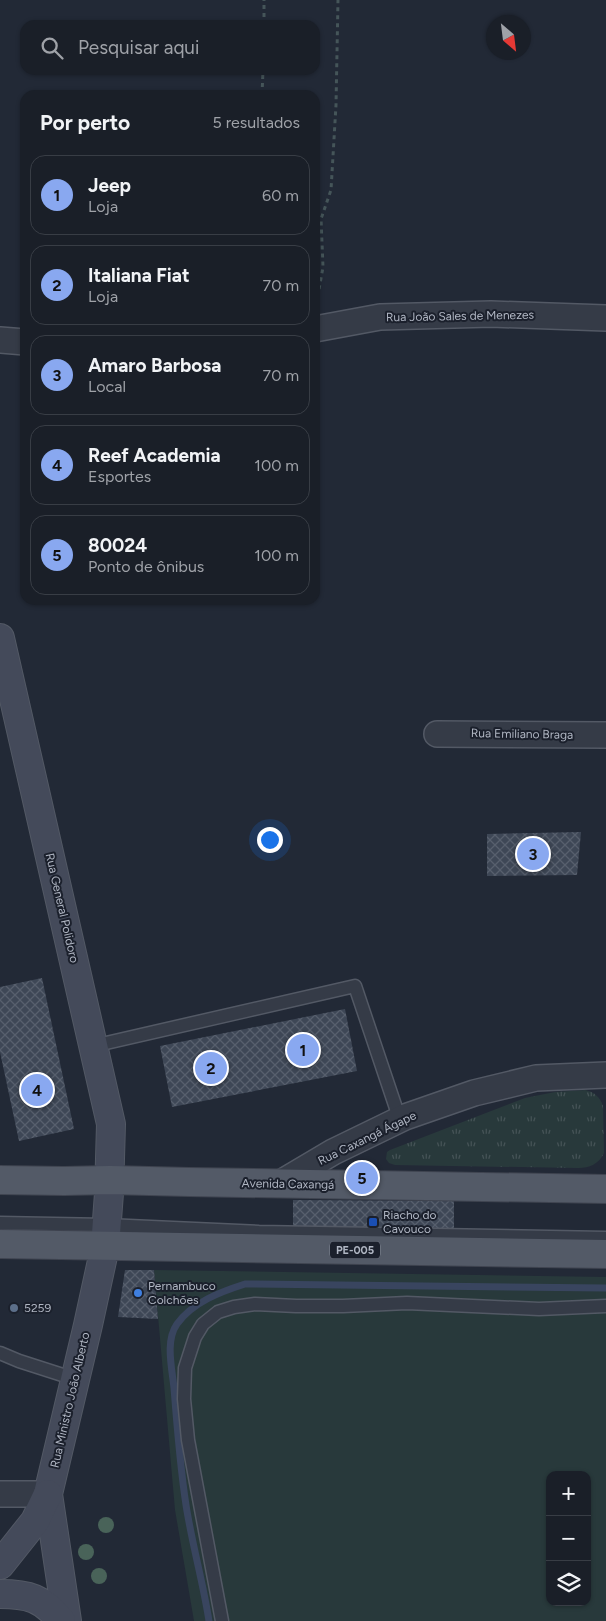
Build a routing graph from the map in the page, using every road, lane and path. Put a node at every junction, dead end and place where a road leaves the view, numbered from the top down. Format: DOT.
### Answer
graph roads {
  1 [pos="264,0"];
  2 [pos="338,0"];
  3 [pos="264,20"];
  4 [pos="263,75"];
  5 [pos="262,90"];
  6 [pos="320,283"];
  7 [pos="606,318"];
  8 [pos="320,328"];
  9 [pos="0,340"];
  10 [pos="20,342"];
  11 [pos="0,638"];
  12 [pos="11,731"];
  13 [pos="437,734"];
  14 [pos="606,735"];
  15 [pos="94,1046"];
  16 [pos="606,1076"];
  17 [pos="400,1120"];
  18 [pos="0,1180"];
  19 [pos="279,1184"];
  20 [pos="606,1189"];
  21 [pos="106,1190"];
  22 [pos="0,1192"];
  23 [pos="0,1223"];
  24 [pos="106,1236"];
  25 [pos="606,1238"];
  26 [pos="0,1244"];
  27 [pos="606,1254"];
  28 [pos="606,1306"];
  29 [pos="0,1352"];
  30 [pos="75,1379"];
  31 [pos="0,1494"];
  32 [pos="48,1494"];
  33 [pos="0,1565"];
  34 [pos="0,1594"];
  35 [pos="61,1621"];
  36 [pos="67,1621"];
  37 [pos="222,1621"];
  1 -- 3 [label="path"];
  2 -- 6 [label="path"];
  4 -- 5 [label="path"];
  7 -- 8 [label="street, Rua João Sales de Menezes"];
  9 -- 10 [label="street"];
  11 -- 12 [label="street, Rua General Polidoro"];
  12 -- 15 [label="street, Rua General Polidoro"];
  13 -- 14 [label="street, Rua Emiliano Braga"];
  15 -- 17 [label="lane"];
  15 -- 21 [label="street, Rua General Polidoro"];
  16 -- 17 [label="street, Rua Caxangá Ágape"];
  17 -- 19 [label="street, Rua Caxangá Ágape"];
  18 -- 21 [label="main road, Avenida Caxangá"];
  19 -- 20 [label="main road, Avenida Caxangá"];
  19 -- 21 [label="main road, Avenida Caxangá"];
  21 -- 22 [label="lane"];
  21 -- 24 [label="street, Rua Ministro João Alberto"];
  23 -- 24 [label="lane"];
  24 -- 25 [label="lane"];
  24 -- 26 [label="main road, PE-005"];
  24 -- 27 [label="main road, PE-005"];
  24 -- 30 [label="street, Rua Ministro João Alberto"];
  28 -- 37 [label="lane"];
  29 -- 30 [label="lane"];
  30 -- 32 [label="street, Rua Ministro João Alberto"];
  31 -- 32 [label="street"];
  32 -- 33 [label="street"];
  32 -- 36 [label="street, Rua Ministro João Alberto"];
  34 -- 35 [label="street"];
}
